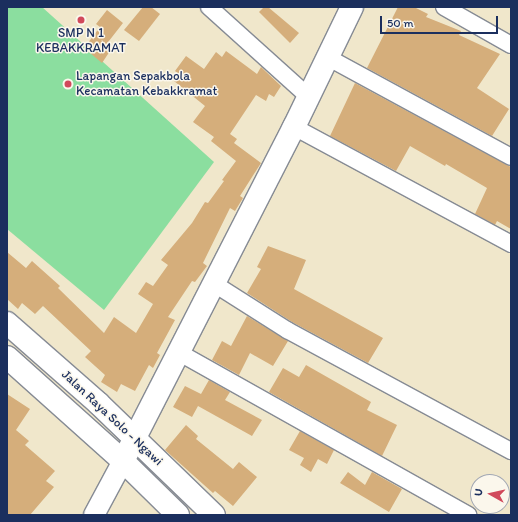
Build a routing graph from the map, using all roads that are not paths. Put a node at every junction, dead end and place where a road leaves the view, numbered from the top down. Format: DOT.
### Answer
graph roads {
  1 [pos="209,7"];
  2 [pos="352,7"];
  3 [pos="444,7"];
  4 [pos="511,45"];
  5 [pos="327,57"];
  6 [pos="309,97"];
  7 [pos="294,127"];
  8 [pos="511,157"];
  9 [pos="511,244"];
  10 [pos="213,283"];
  11 [pos="7,323"];
  12 [pos="178,352"];
  13 [pos="7,357"];
  14 [pos="134,438"];
  15 [pos="511,451"];
  16 [pos="123,461"];
  17 [pos="94,515"];
  18 [pos="178,515"];
  19 [pos="214,515"];
  20 [pos="468,515"];
  1 -- 6 [label="street"];
  2 -- 5 [label="main road"];
  3 -- 4 [label="street"];
  5 -- 6 [label="main road"];
  5 -- 8 [label="street"];
  6 -- 7 [label="main road"];
  7 -- 9 [label="street"];
  7 -- 10 [label="main road"];
  10 -- 12 [label="main road"];
  10 -- 15 [label="street"];
  11 -- 14 [label="main road, Jalan Raya Solo - Ngawi"];
  12 -- 14 [label="main road"];
  12 -- 20 [label="street"];
  13 -- 16 [label="main road, Jalan Raya Solo - Ngawi"];
  14 -- 16 [label="main road"];
  14 -- 19 [label="main road, Jalan Raya Solo - Ngawi"];
  16 -- 17 [label="street"];
  16 -- 18 [label="main road, Jalan Raya Solo - Ngawi"];
}
